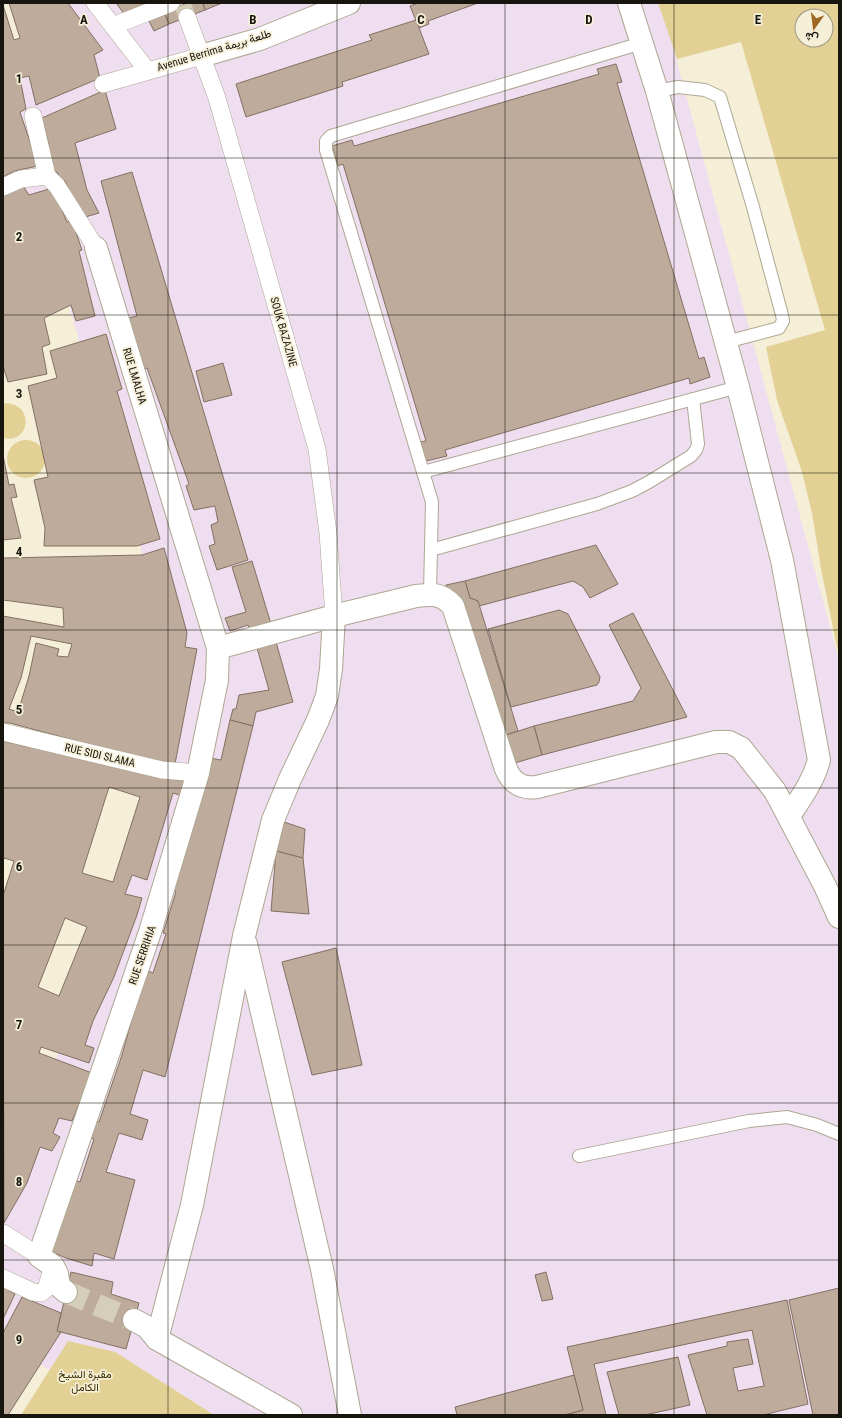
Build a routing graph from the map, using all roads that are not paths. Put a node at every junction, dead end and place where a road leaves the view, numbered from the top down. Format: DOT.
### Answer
graph roads {
  1 [pos="95,3"];
  2 [pos="349,3"];
  3 [pos="629,3"];
  4 [pos="181,7"];
  5 [pos="113,26"];
  6 [pos="642,43"];
  7 [pos="201,56"];
  8 [pos="147,70"];
  9 [pos="103,84"];
  10 [pos="657,91"];
  11 [pos="33,116"];
  12 [pos="47,176"];
  13 [pos="3,187"];
  14 [pos="96,248"];
  15 [pos="726,342"];
  16 [pos="738,387"];
  17 [pos="693,399"];
  18 [pos="423,472"];
  19 [pos="431,550"];
  20 [pos="430,594"];
  21 [pos="334,616"];
  22 [pos="218,648"];
  23 [pos="3,732"];
  24 [pos="198,773"];
  25 [pos="789,816"];
  26 [pos="839,917"];
  27 [pos="244,936"];
  28 [pos="839,1134"];
  29 [pos="579,1156"];
  30 [pos="3,1233"];
  31 [pos="46,1261"];
  32 [pos="3,1278"];
  33 [pos="66,1292"];
  34 [pos="134,1320"];
  35 [pos="157,1339"];
  36 [pos="291,1415"];
  37 [pos="350,1415"];
  1 -- 5 [label="street"];
  2 -- 7 [label="street, Avenue Berrima طلعة بريمة"];
  3 -- 6 [label="street"];
  4 -- 5 [label="street"];
  4 -- 7 [label="street, SOUK BAZAZINE"];
  5 -- 8 [label="street"];
  6 -- 10 [label="street"];
  6 -- 18 [label="lane"];
  7 -- 8 [label="street, Avenue Berrima طلعة بريمة"];
  7 -- 21 [label="street, SOUK BAZAZINE"];
  8 -- 9 [label="street"];
  10 -- 15 [label="street"];
  10 -- 15 [label="lane"];
  11 -- 12 [label="street, RUE LMALHA"];
  12 -- 13 [label="street"];
  12 -- 14 [label="street, RUE LMALHA"];
  14 -- 22 [label="street, RUE LMALHA"];
  15 -- 16 [label="street"];
  16 -- 17 [label="lane"];
  16 -- 25 [label="street"];
  17 -- 18 [label="lane"];
  17 -- 19 [label="lane"];
  18 -- 19 [label="lane"];
  19 -- 20 [label="lane"];
  20 -- 21 [label="street"];
  20 -- 25 [label="street"];
  21 -- 22 [label="street"];
  21 -- 27 [label="street"];
  22 -- 24 [label="street, RUE SERRIHIA"];
  23 -- 24 [label="street, RUE SIDI SLAMA"];
  24 -- 31 [label="street, RUE SERRIHIA"];
  25 -- 26 [label="street"];
  27 -- 35 [label="street"];
  27 -- 37 [label="street"];
  28 -- 29 [label="lane"];
  30 -- 31 [label="street"];
  31 -- 32 [label="street"];
  31 -- 33 [label="street"];
  34 -- 35 [label="street"];
  35 -- 36 [label="street"];
}
